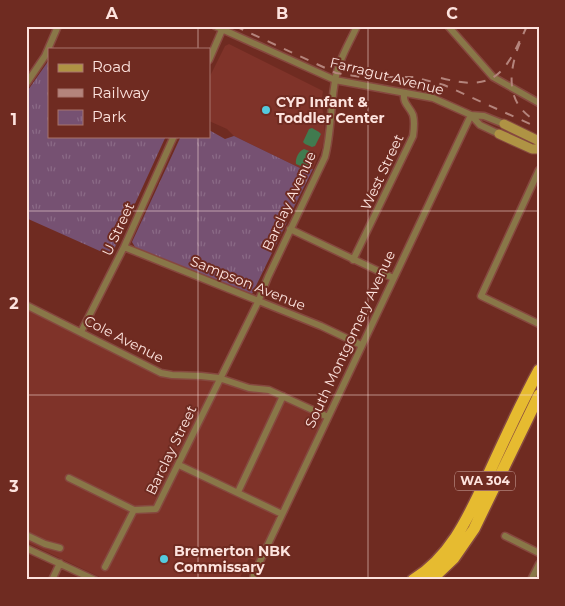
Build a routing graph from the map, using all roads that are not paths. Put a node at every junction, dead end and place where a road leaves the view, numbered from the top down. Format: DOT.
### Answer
graph roads {
  1 [pos="58,26"];
  2 [pos="215,26"];
  3 [pos="357,26"];
  4 [pos="448,26"];
  5 [pos="222,30"];
  6 [pos="48,48"];
  7 [pos="48,49"];
  8 [pos="210,58"];
  9 [pos="335,80"];
  10 [pos="26,84"];
  11 [pos="404,93"];
  12 [pos="539,103"];
  13 [pos="471,115"];
  14 [pos="504,124"];
  15 [pos="500,134"];
  16 [pos="173,138"];
  17 [pos="539,141"];
  18 [pos="539,149"];
  19 [pos="539,170"];
  20 [pos="290,230"];
  21 [pos="124,247"];
  22 [pos="354,260"];
  23 [pos="393,278"];
  24 [pos="258,302"];
  25 [pos="26,305"];
  26 [pos="539,324"];
  27 [pos="81,332"];
  28 [pos="361,345"];
  29 [pos="539,370"];
  30 [pos="219,378"];
  31 [pos="539,395"];
  32 [pos="283,396"];
  33 [pos="328,417"];
  34 [pos="179,465"];
  35 [pos="69,478"];
  36 [pos="238,492"];
  37 [pos="134,510"];
  38 [pos="282,514"];
  39 [pos="26,535"];
  40 [pos="505,536"];
  41 [pos="26,548"];
  42 [pos="60,548"];
  43 [pos="539,553"];
  44 [pos="60,562"];
  45 [pos="539,564"];
  46 [pos="105,567"];
  47 [pos="253,577"];
  48 [pos="52,580"];
  49 [pos="95,580"];
  50 [pos="248,580"];
  51 [pos="413,580"];
  52 [pos="431,580"];
  53 [pos="532,580"];
  1 -- 6 [label="street"];
  2 -- 5 [label="street, Farragut Avenue"];
  3 -- 9 [label="street, Barclay Avenue"];
  4 -- 12 [label="street"];
  5 -- 8 [label="street"];
  5 -- 9 [label="street, Farragut Avenue"];
  7 -- 10 [label="street"];
  9 -- 11 [label="street, Farragut Avenue"];
  9 -- 20 [label="street, Barclay Avenue"];
  11 -- 13 [label="street, Farragut Avenue"];
  11 -- 22 [label="street, West Street"];
  13 -- 14 [label="street, Farragut Avenue"];
  13 -- 15 [label="street, Farragut Avenue"];
  13 -- 23 [label="street, South Montgomery Avenue"];
  14 -- 17 [label="street, Farragut Avenue"];
  15 -- 18 [label="street, Farragut Avenue"];
  16 -- 21 [label="street, U Street"];
  19 -- 26 [label="street"];
  20 -- 22 [label="street"];
  20 -- 24 [label="street, Barclay Avenue"];
  21 -- 24 [label="street, Sampson Avenue"];
  21 -- 27 [label="street, U Street"];
  22 -- 23 [label="street"];
  23 -- 28 [label="street, South Montgomery Avenue"];
  24 -- 28 [label="street, Sampson Avenue"];
  24 -- 30 [label="street, Barclay Avenue"];
  25 -- 27 [label="street, Cole Avenue"];
  27 -- 30 [label="street, Cole Avenue"];
  28 -- 33 [label="street, South Montgomery Avenue"];
  29 -- 51 [label="highway, WA 304"];
  30 -- 32 [label="street, Cole Avenue"];
  30 -- 34 [label="street, Barclay Street"];
  31 -- 52 [label="highway, WA 304"];
  32 -- 33 [label="street, Cole Avenue"];
  32 -- 36 [label="street"];
  33 -- 38 [label="street, South Montgomery Avenue"];
  34 -- 36 [label="street"];
  34 -- 37 [label="street, Barclay Street"];
  35 -- 37 [label="street"];
  36 -- 38 [label="street"];
  37 -- 46 [label="street"];
  38 -- 47 [label="street, South Montgomery Avenue"];
  39 -- 42 [label="street"];
  40 -- 43 [label="street"];
  41 -- 44 [label="street"];
  44 -- 48 [label="street"];
  44 -- 49 [label="street"];
  45 -- 53 [label="street"];
  47 -- 50 [label="street, South Montgomery Avenue"];
}
